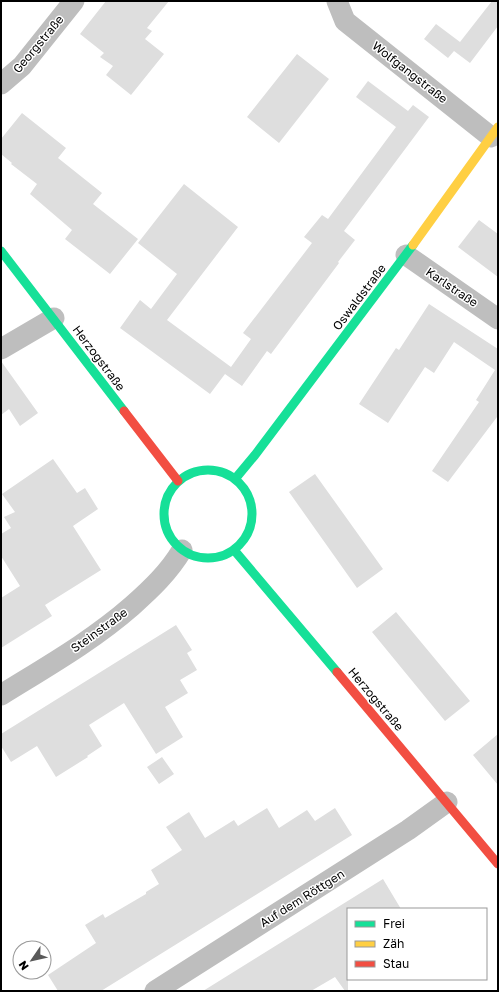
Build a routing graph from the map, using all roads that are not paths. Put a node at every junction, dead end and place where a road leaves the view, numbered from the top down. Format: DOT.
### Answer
graph roads {
  1 [pos="74,1"];
  2 [pos="337,1"];
  3 [pos="1,84"];
  4 [pos="494,132"];
  5 [pos="1,251"];
  6 [pos="406,256"];
  7 [pos="54,318"];
  8 [pos="498,319"];
  9 [pos="1,349"];
  10 [pos="235,479"];
  11 [pos="178,481"];
  12 [pos="182,550"];
  13 [pos="234,550"];
  14 [pos="1,695"];
  15 [pos="447,802"];
  16 [pos="498,864"];
  17 [pos="155,991"];
  1 -- 3 [label="street, Georgstraße"];
  2 -- 4 [label="street, Wolfgangstraße"];
  4 -- 6 [label="street, Oswaldstraße"];
  5 -- 7 [label="street, Herzogstraße"];
  6 -- 8 [label="street, Karlstraße"];
  6 -- 10 [label="street, Oswaldstraße"];
  7 -- 9 [label="street"];
  7 -- 11 [label="street, Herzogstraße"];
  10 -- 11 [label="street"];
  10 -- 13 [label="street"];
  11 -- 12 [label="street"];
  12 -- 13 [label="street"];
  12 -- 14 [label="street, Steinstraße"];
  13 -- 15 [label="street, Herzogstraße"];
  15 -- 16 [label="street, Herzogstraße"];
  15 -- 17 [label="street, Auf dem Röttgen"];
}
